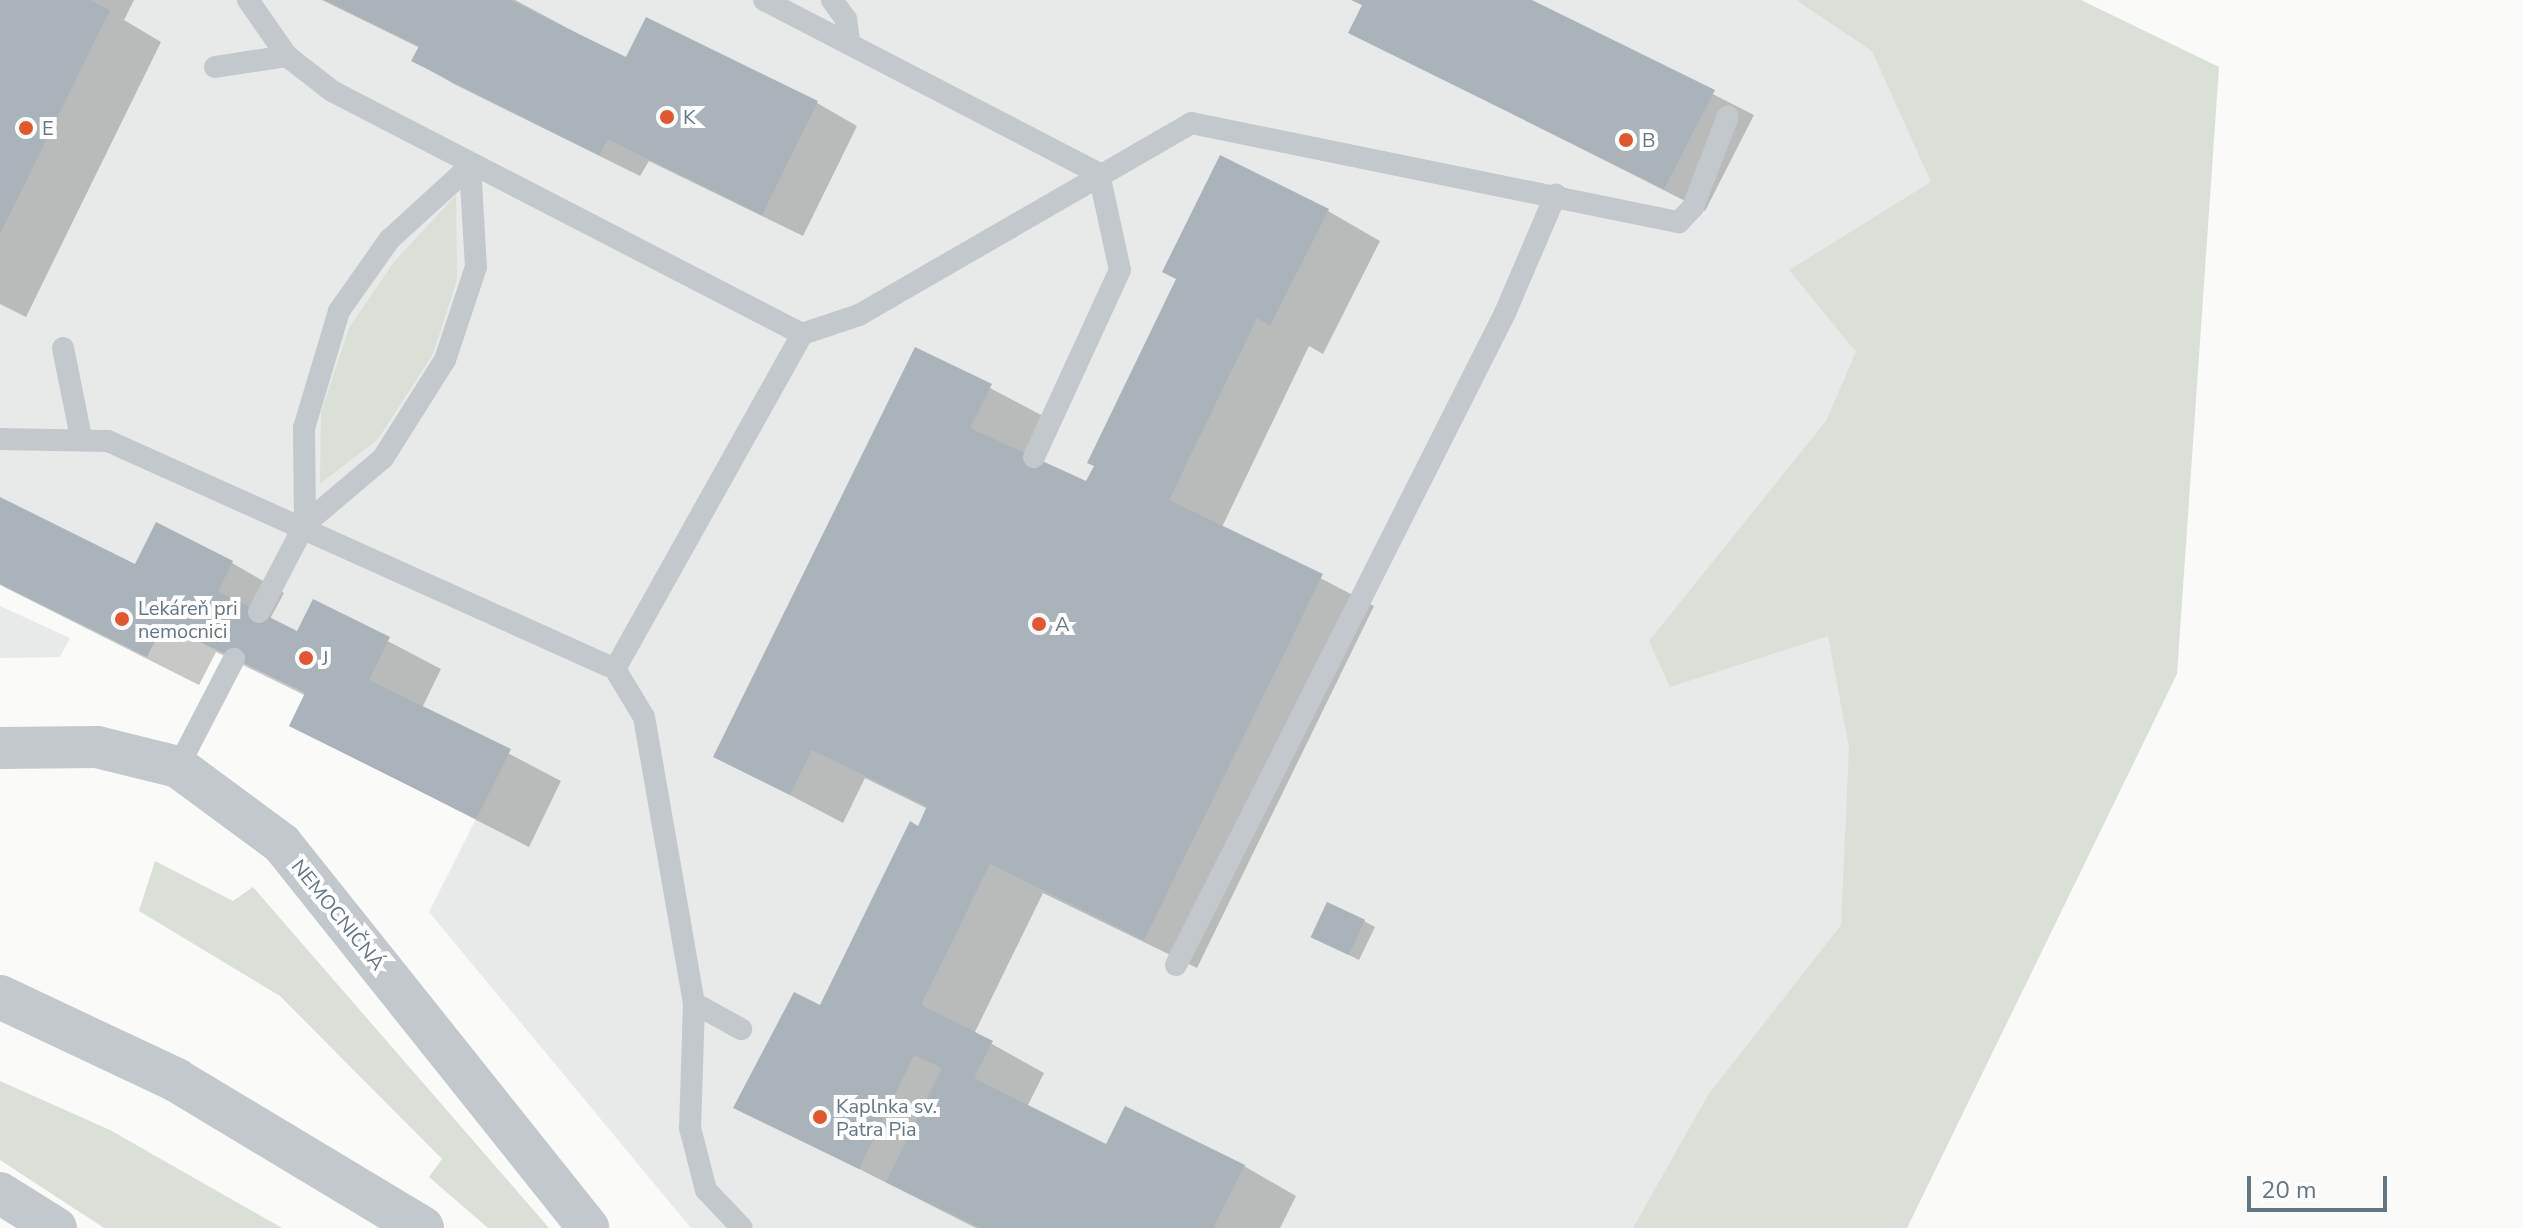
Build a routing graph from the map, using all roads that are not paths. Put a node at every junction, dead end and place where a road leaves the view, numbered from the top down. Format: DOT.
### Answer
graph roads {
  1 [pos="248,0"];
  2 [pos="764,0"];
  3 [pos="832,0"];
  4 [pos="849,41"];
  5 [pos="287,56"];
  6 [pos="215,67"];
  7 [pos="1728,116"];
  8 [pos="470,166"];
  9 [pos="1099,174"];
  10 [pos="1556,194"];
  11 [pos="802,334"];
  12 [pos="63,348"];
  13 [pos="81,437"];
  14 [pos="0,439"];
  15 [pos="1034,457"];
  16 [pos="305,524"];
  17 [pos="259,612"];
  18 [pos="234,659"];
  19 [pos="615,669"];
  20 [pos="0,748"];
  21 [pos="178,767"];
  22 [pos="1176,965"];
  23 [pos="0,997"];
  24 [pos="694,1003"];
  25 [pos="741,1029"];
  26 [pos="0,1193"];
  27 [pos="56,1228"];
  28 [pos="422,1228"];
  29 [pos="588,1228"];
  30 [pos="742,1228"];
  1 -- 5 [label="lane"];
  2 -- 4 [label="lane"];
  3 -- 4 [label="lane"];
  4 -- 9 [label="lane"];
  5 -- 6 [label="lane"];
  5 -- 8 [label="lane"];
  7 -- 10 [label="lane"];
  8 -- 11 [label="lane"];
  8 -- 16 [label="lane"];
  8 -- 16 [label="lane"];
  9 -- 10 [label="lane"];
  9 -- 11 [label="lane"];
  9 -- 15 [label="lane"];
  10 -- 22 [label="lane"];
  11 -- 19 [label="lane"];
  12 -- 13 [label="lane"];
  13 -- 14 [label="lane"];
  13 -- 16 [label="lane"];
  16 -- 17 [label="lane"];
  16 -- 19 [label="lane"];
  18 -- 21 [label="lane"];
  19 -- 24 [label="lane"];
  20 -- 21 [label="street, NEMOCNIČNÁ"];
  21 -- 29 [label="street, NEMOCNIČNÁ"];
  23 -- 28 [label="street"];
  24 -- 25 [label="lane"];
  24 -- 30 [label="lane"];
  26 -- 27 [label="street"];
}
